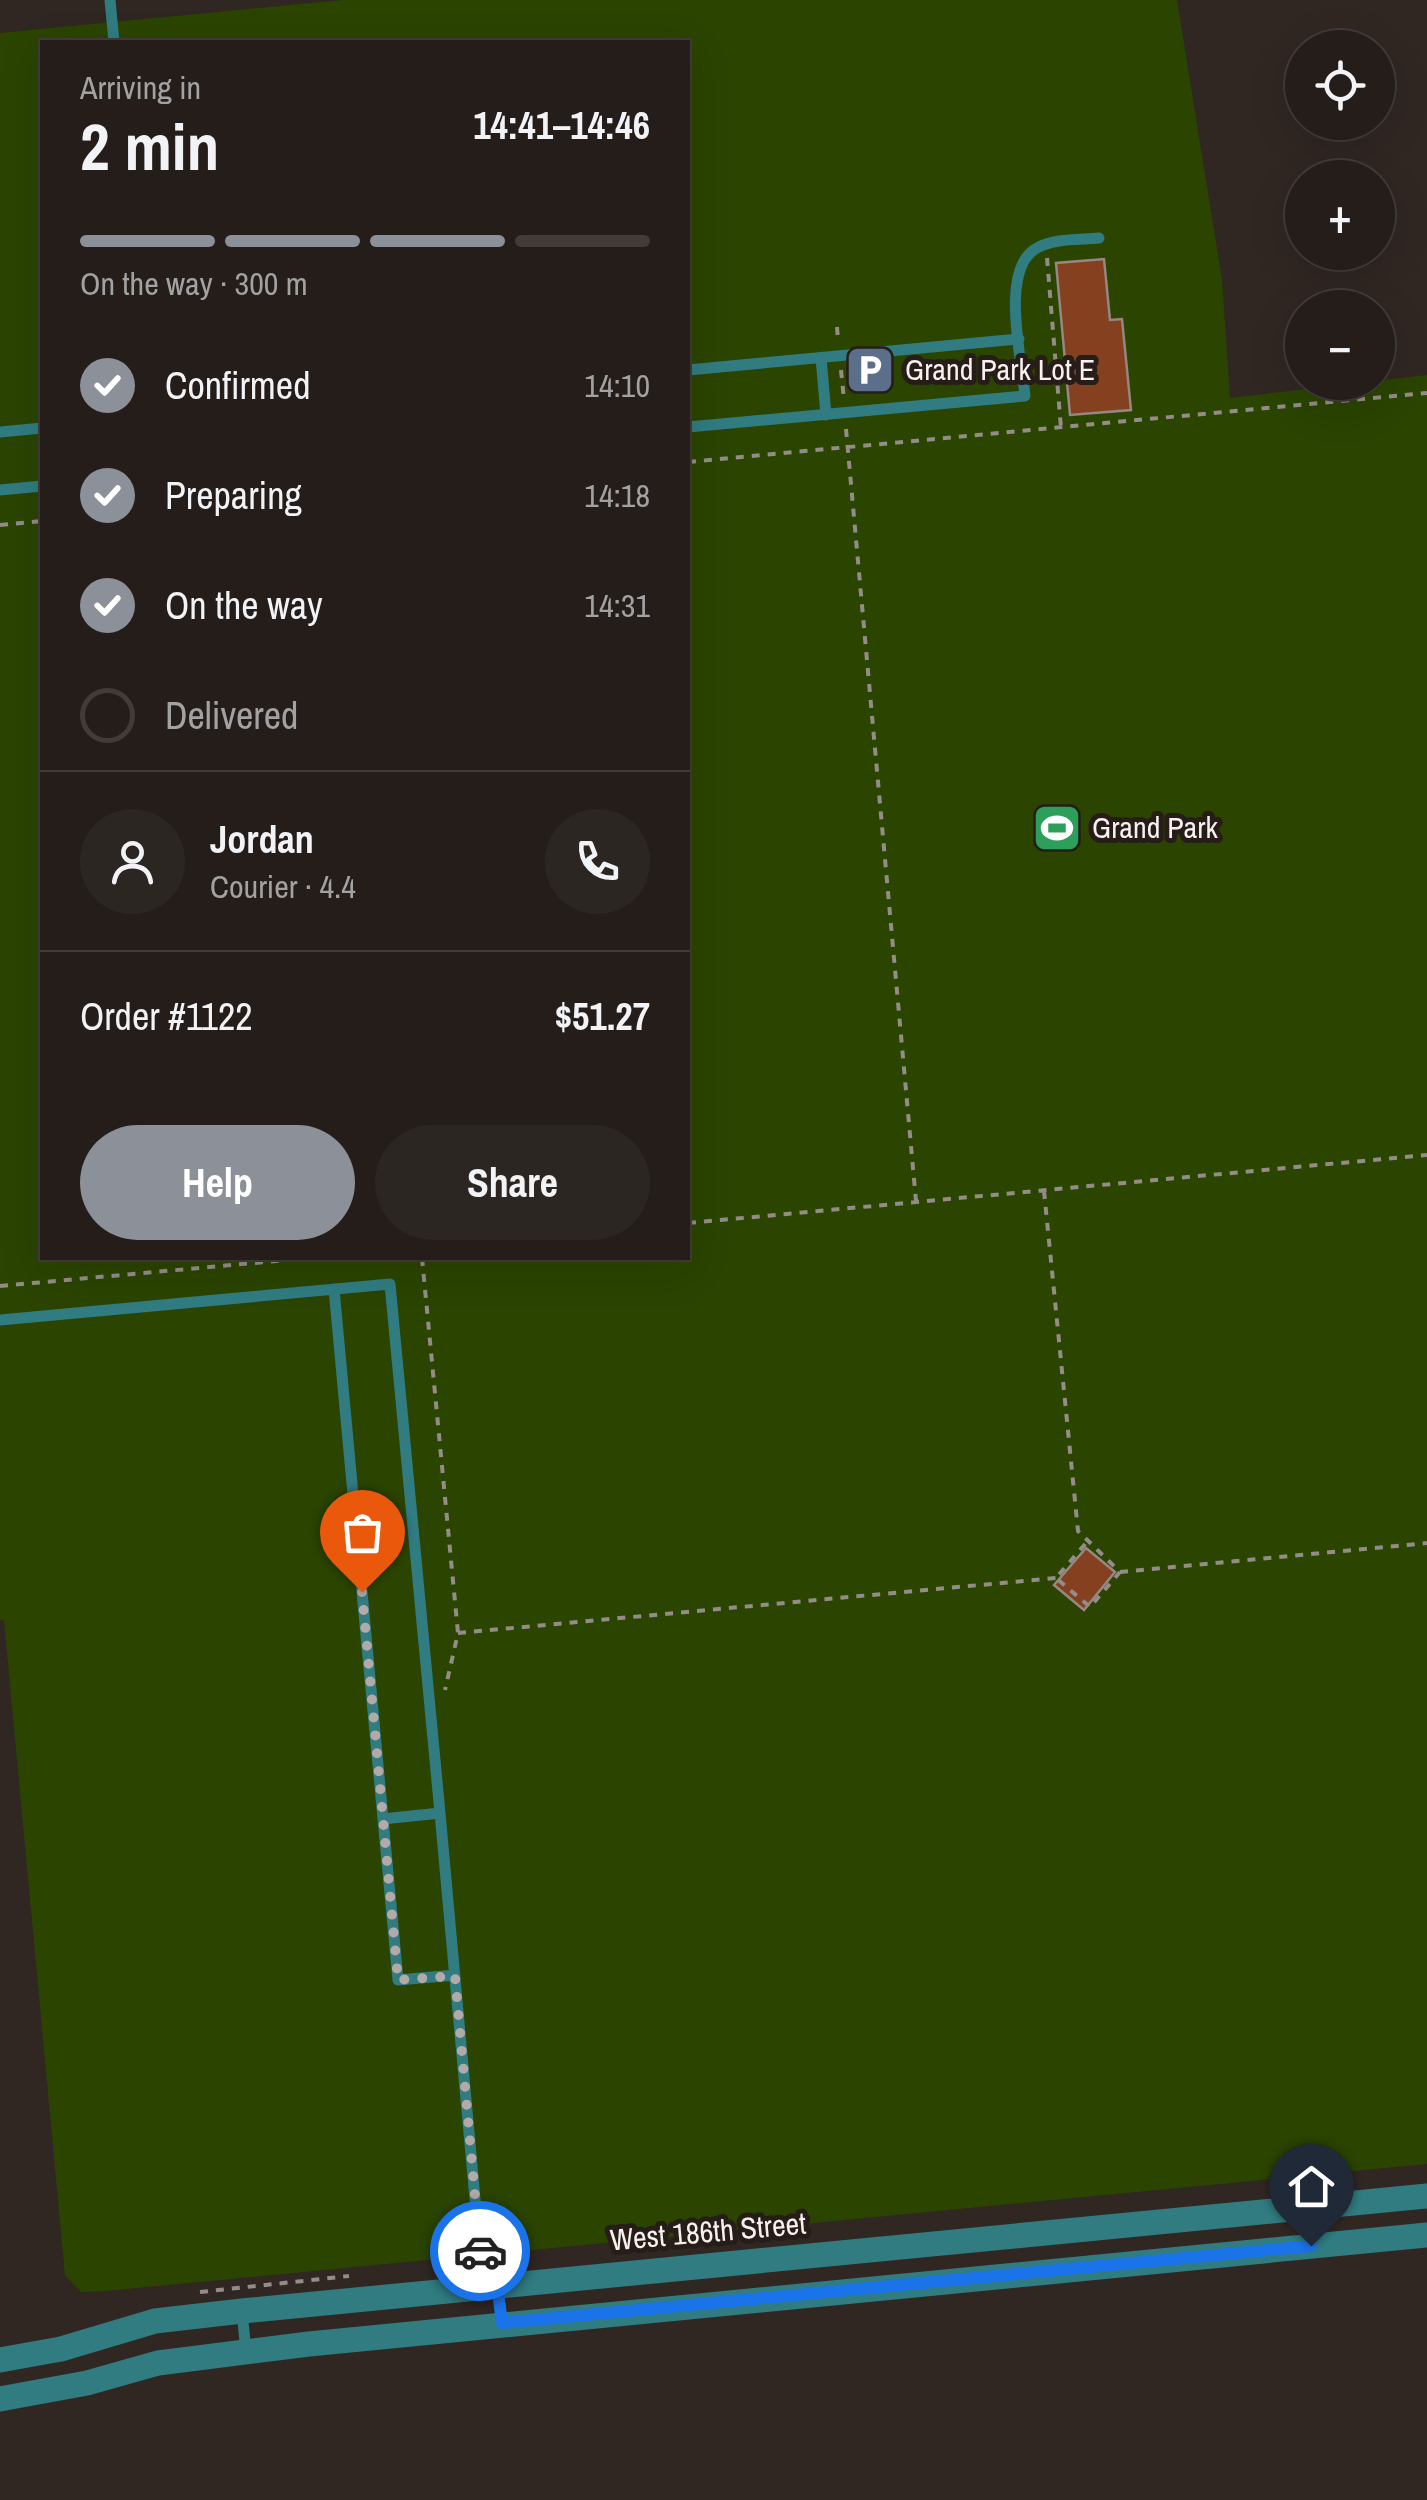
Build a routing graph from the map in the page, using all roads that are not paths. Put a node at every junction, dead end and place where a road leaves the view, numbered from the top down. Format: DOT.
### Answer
graph roads {
  1 [pos="110,0"];
  2 [pos="114,40"];
  3 [pos="1100,238"];
  4 [pos="1020,339"];
  5 [pos="821,358"];
  6 [pos="690,370"];
  7 [pos="826,415"];
  8 [pos="40,428"];
  9 [pos="690,428"];
  10 [pos="0,432"];
  11 [pos="40,486"];
  12 [pos="0,490"];
  13 [pos="334,1290"];
  14 [pos="0,1320"];
  15 [pos="440,1813"];
  16 [pos="383,1819"];
  17 [pos="455,1976"];
  18 [pos="1427,2196"];
  19 [pos="1427,2235"];
  20 [pos="497,2284"];
  21 [pos="242,2311"];
  22 [pos="502,2323"];
  23 [pos="246,2352"];
  24 [pos="0,2360"];
  25 [pos="0,2399"];
  1 -- 2 [label="lane"];
  3 -- 4 [label="lane"];
  4 -- 5 [label="lane"];
  4 -- 7 [label="lane"];
  5 -- 6 [label="lane"];
  5 -- 7 [label="lane"];
  7 -- 9 [label="lane"];
  8 -- 10 [label="lane"];
  11 -- 12 [label="lane"];
  13 -- 14 [label="lane"];
  13 -- 15 [label="lane"];
  13 -- 16 [label="lane"];
  15 -- 16 [label="lane"];
  15 -- 17 [label="lane"];
  16 -- 17 [label="lane"];
  17 -- 20 [label="lane"];
  18 -- 20 [label="street, West 186th Street"];
  19 -- 22 [label="street"];
  20 -- 21 [label="street, West 186th Street"];
  20 -- 22 [label="lane"];
  21 -- 23 [label="lane"];
  21 -- 24 [label="street, West 186th Street"];
  22 -- 23 [label="street"];
  23 -- 25 [label="street"];
}
